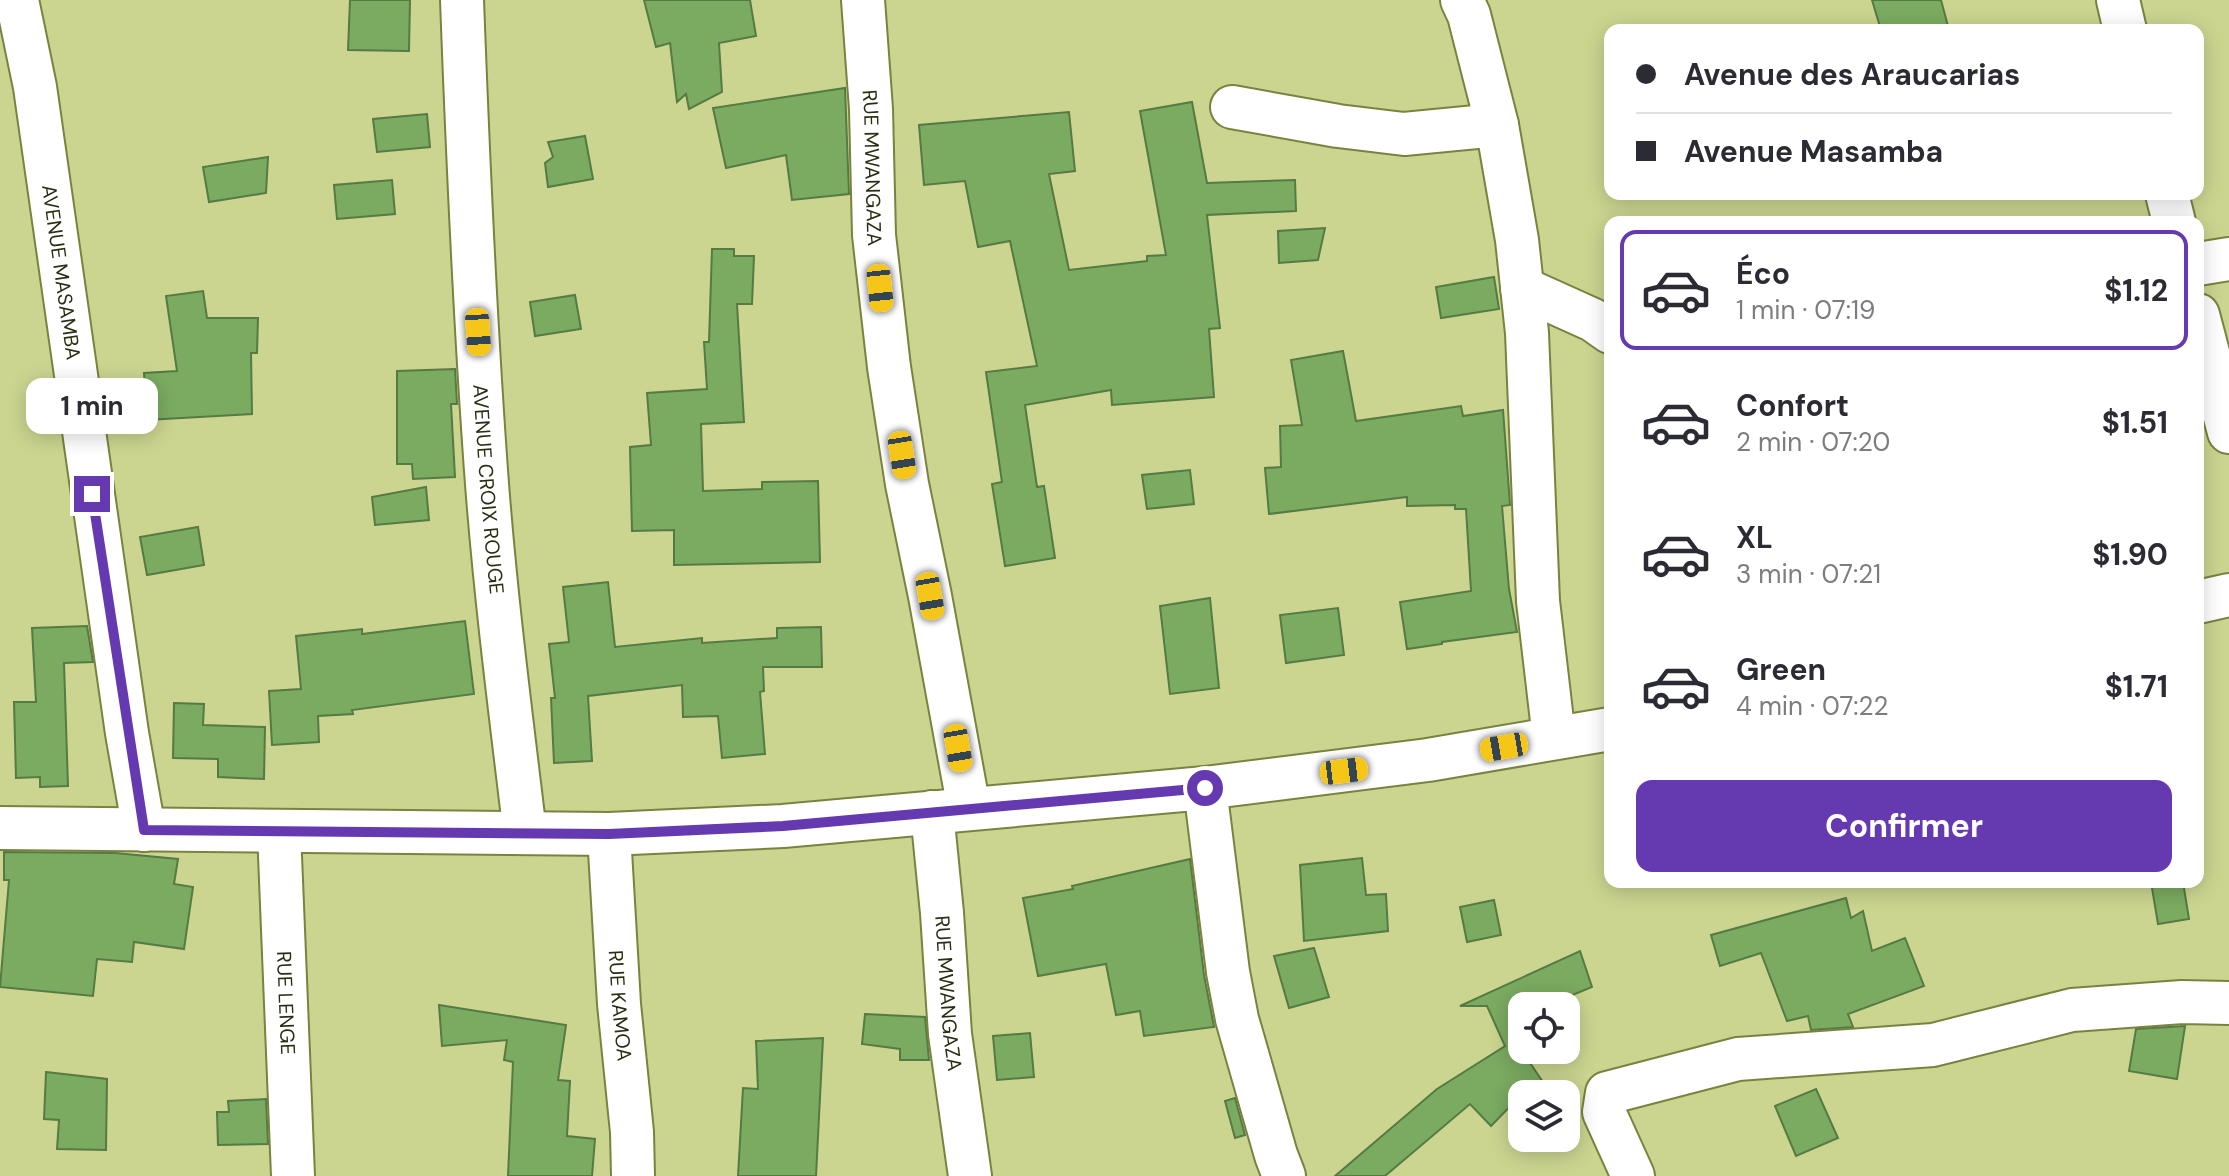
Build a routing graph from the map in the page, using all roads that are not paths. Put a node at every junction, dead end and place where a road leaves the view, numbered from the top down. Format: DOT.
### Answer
graph roads {
  1 [pos="17,0"];
  2 [pos="462,0"];
  3 [pos="863,0"];
  4 [pos="1462,0"];
  5 [pos="2118,0"];
  6 [pos="2124,24"];
  7 [pos="1232,107"];
  8 [pos="1497,125"];
  9 [pos="2229,259"];
  10 [pos="2204,263"];
  11 [pos="1522,288"];
  12 [pos="1604,328"];
  13 [pos="2204,338"];
  14 [pos="2229,432"];
  15 [pos="2229,595"];
  16 [pos="2204,601"];
  17 [pos="1604,730"];
  18 [pos="1554,738"];
  19 [pos="1205,788"];
  20 [pos="950,810"];
  21 [pos="0,828"];
  22 [pos="144,830"];
  23 [pos="279,831"];
  24 [pos="525,833"];
  25 [pos="609,834"];
  26 [pos="2229,1003"];
  27 [pos="293,1176"];
  28 [pos="633,1176"];
  29 [pos="970,1176"];
  30 [pos="1284,1176"];
  31 [pos="1633,1176"];
  1 -- 22 [label="street, AVENUE MASAMBA"];
  2 -- 24 [label="street, AVENUE CROIX ROUGE"];
  3 -- 20 [label="street, RUE MWANGAZA"];
  4 -- 8 [label="street"];
  5 -- 6 [label="street"];
  7 -- 8 [label="street"];
  8 -- 11 [label="street"];
  9 -- 10 [label="street"];
  11 -- 12 [label="street"];
  11 -- 18 [label="street"];
  13 -- 14 [label="street"];
  15 -- 16 [label="street"];
  17 -- 18 [label="street"];
  18 -- 19 [label="street"];
  19 -- 20 [label="street"];
  19 -- 30 [label="street"];
  20 -- 25 [label="street"];
  20 -- 29 [label="street, RUE MWANGAZA"];
  21 -- 22 [label="street"];
  22 -- 23 [label="street"];
  23 -- 24 [label="street"];
  23 -- 27 [label="street, RUE LENGE"];
  24 -- 25 [label="street"];
  25 -- 28 [label="street, RUE KAMOA"];
  26 -- 31 [label="street"];
}
